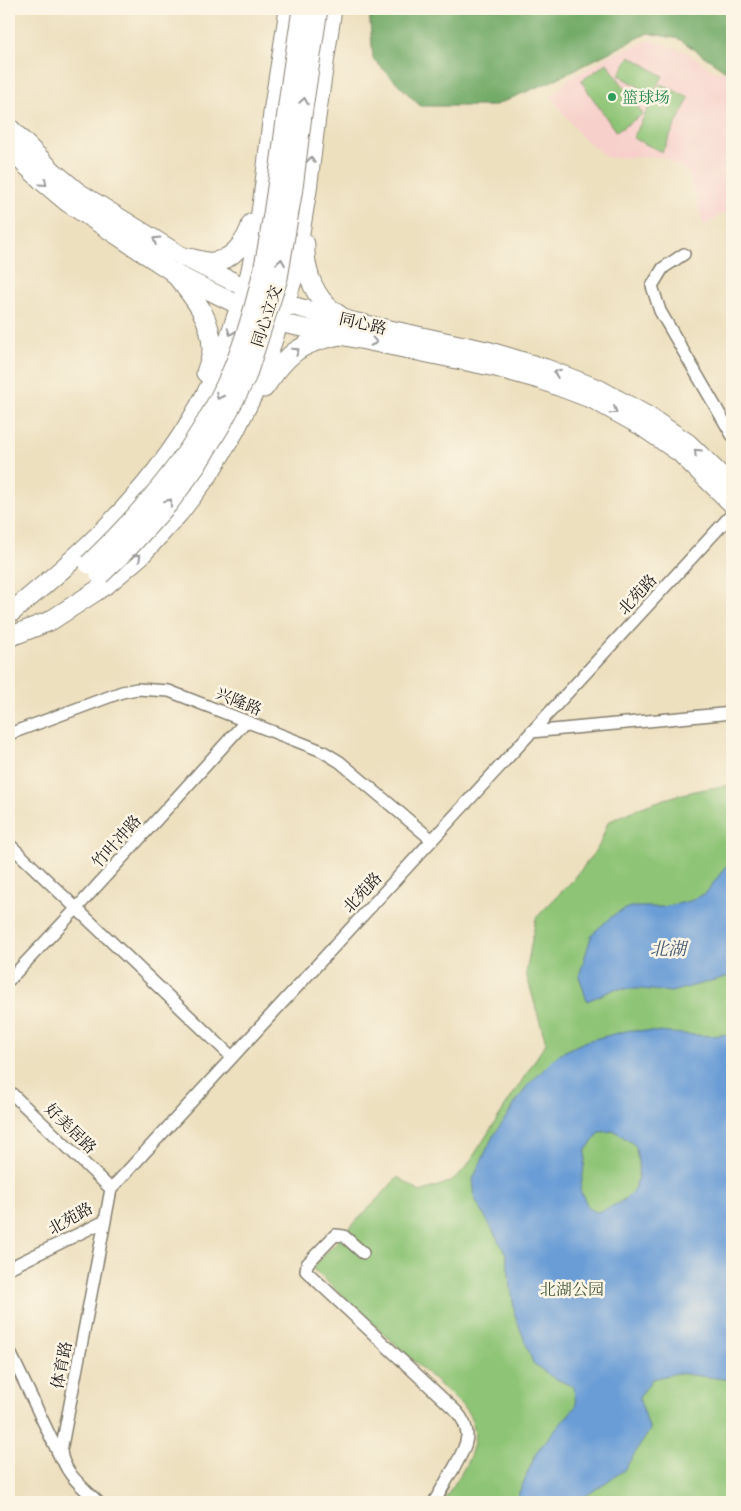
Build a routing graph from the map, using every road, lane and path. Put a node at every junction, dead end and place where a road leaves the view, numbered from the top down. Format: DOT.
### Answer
graph roads {
  1 [pos="289,9"];
  2 [pos="302,9"];
  3 [pos="318,9"];
  4 [pos="332,9"];
  5 [pos="9,127"];
  6 [pos="9,148"];
  7 [pos="265,184"];
  8 [pos="307,190"];
  9 [pos="684,254"];
  10 [pos="184,257"];
  11 [pos="174,273"];
  12 [pos="246,288"];
  13 [pos="285,304"];
  14 [pos="240,306"];
  15 [pos="280,322"];
  16 [pos="343,327"];
  17 [pos="197,410"];
  18 [pos="235,430"];
  19 [pos="732,434"];
  20 [pos="732,486"];
  21 [pos="732,504"];
  22 [pos="732,514"];
  23 [pos="94,570"];
  24 [pos="9,615"];
  25 [pos="9,637"];
  26 [pos="732,713"];
  27 [pos="246,721"];
  28 [pos="531,732"];
  29 [pos="9,734"];
  30 [pos="432,840"];
  31 [pos="9,844"];
  32 [pos="76,909"];
  33 [pos="9,980"];
  34 [pos="232,1058"];
  35 [pos="9,1091"];
  36 [pos="111,1189"];
  37 [pos="105,1221"];
  38 [pos="363,1253"];
  39 [pos="9,1268"];
  40 [pos="9,1350"];
  41 [pos="62,1460"];
  42 [pos="98,1502"];
  43 [pos="434,1502"];
  1 -- 7 [label="highway"];
  2 -- 23 [label="highway, 同心立交, one-way, bridge"];
  23 -- 3 [label="highway, 同心立交, one-way, bridge"];
  8 -- 4 [label="highway, one-way"];
  10 -- 5 [label="main road, 同心路, one-way"];
  6 -- 11 [label="main road, 同心路, one-way"];
  7 -- 10 [label="highway"];
  7 -- 12 [label="highway"];
  8 -- 13 [label="highway"];
  8 -- 16 [label="highway"];
  9 -- 19 [label="street"];
  10 -- 12 [label="main road, 同心路"];
  11 -- 14 [label="main road, 同心路"];
  11 -- 17 [label="highway"];
  12 -- 13 [label="main road, 同心路"];
  12 -- 14 [label="highway"];
  13 -- 15 [label="highway"];
  13 -- 16 [label="main road, 同心路"];
  14 -- 15 [label="main road, 同心路"];
  14 -- 17 [label="highway, one-way"];
  15 -- 16 [label="main road, 同心路"];
  15 -- 18 [label="highway"];
  18 -- 16 [label="highway, one-way"];
  20 -- 16 [label="main road, 同心路, one-way"];
  16 -- 21 [label="main road, 同心路, one-way"];
  17 -- 24 [label="highway"];
  25 -- 18 [label="highway, one-way"];
  22 -- 28 [label="street, 北苑路"];
  23 -- 24 [label="highway"];
  23 -- 25 [label="highway"];
  26 -- 28 [label="street"];
  27 -- 29 [label="street, 兴隆路"];
  27 -- 30 [label="street, 兴隆路"];
  27 -- 32 [label="street, 竹叶冲路"];
  28 -- 30 [label="street, 北苑路"];
  30 -- 34 [label="street, 北苑路"];
  31 -- 32 [label="street"];
  32 -- 33 [label="street, 竹叶冲路"];
  32 -- 34 [label="street"];
  34 -- 36 [label="street, 北苑路"];
  35 -- 36 [label="street, 好美居路"];
  36 -- 37 [label="street, 北苑路"];
  37 -- 39 [label="street, 北苑路"];
  37 -- 41 [label="street, 体育路"];
  38 -- 43 [label="street"];
  40 -- 41 [label="street"];
  41 -- 42 [label="street"];
}
